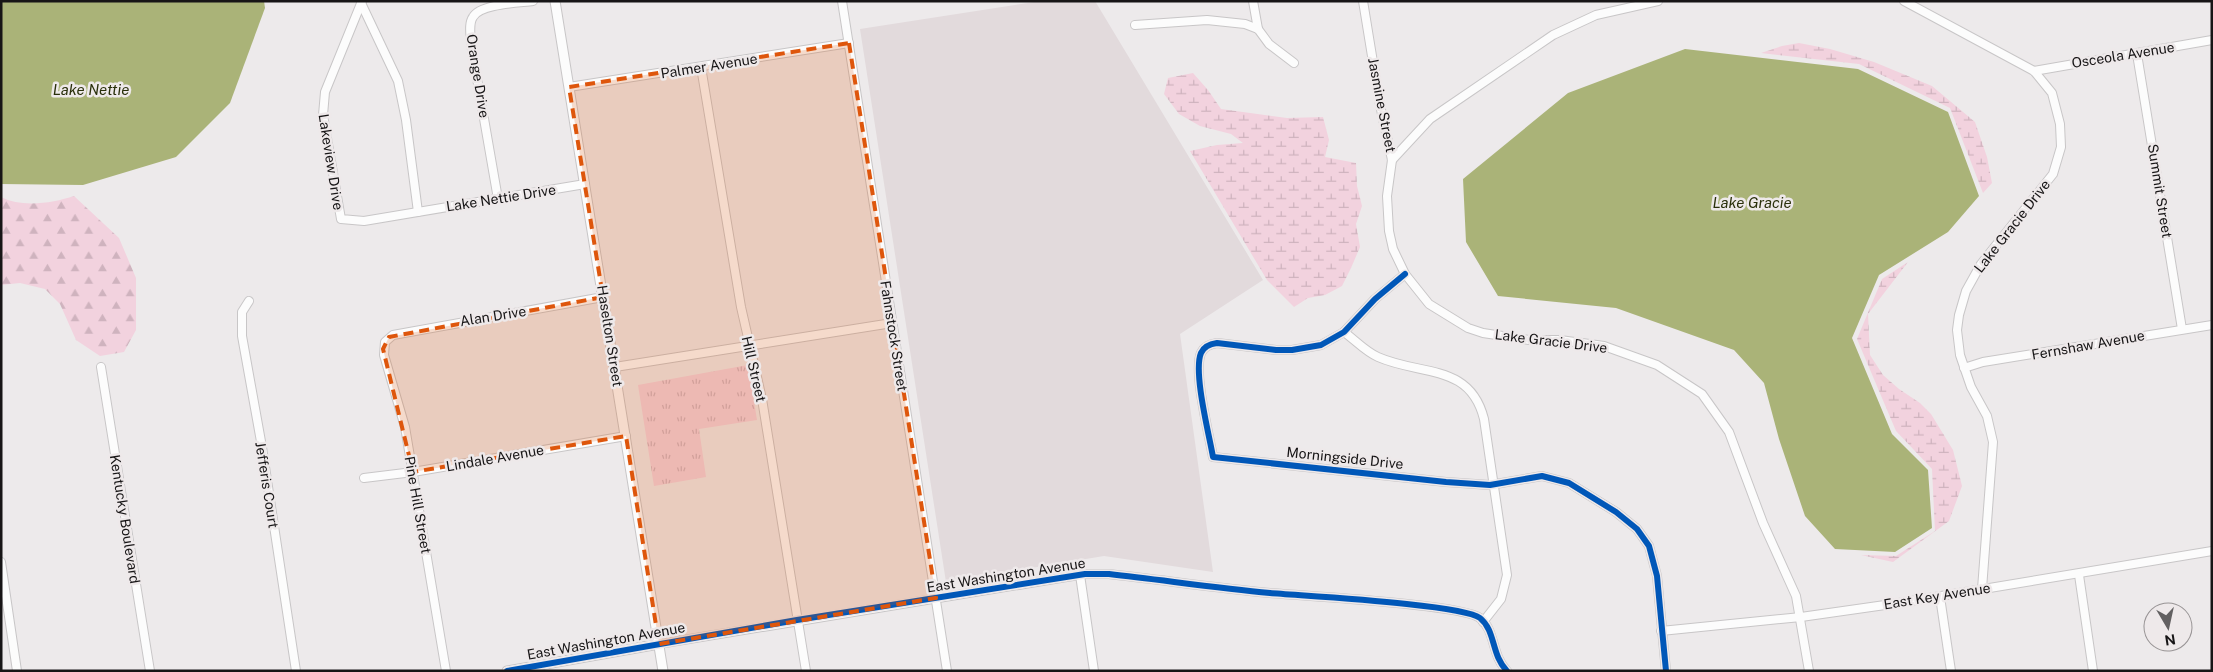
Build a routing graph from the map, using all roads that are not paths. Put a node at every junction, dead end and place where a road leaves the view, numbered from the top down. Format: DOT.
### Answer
graph roads {
  1 [pos="533,1"];
  2 [pos="555,1"];
  3 [pos="842,1"];
  4 [pos="1254,1"];
  5 [pos="1363,1"];
  6 [pos="1658,1"];
  7 [pos="1904,1"];
  8 [pos="362,2"];
  9 [pos="1135,25"];
  10 [pos="1258,29"];
  11 [pos="2212,40"];
  12 [pos="849,43"];
  13 [pos="2137,54"];
  14 [pos="1294,63"];
  15 [pos="701,67"];
  16 [pos="2034,71"];
  17 [pos="569,87"];
  18 [pos="1392,160"];
  19 [pos="585,184"];
  20 [pos="498,199"];
  21 [pos="418,212"];
  22 [pos="1405,274"];
  23 [pos="603,298"];
  24 [pos="249,301"];
  25 [pos="892,323"];
  26 [pos="2212,325"];
  27 [pos="2182,329"];
  28 [pos="1344,332"];
  29 [pos="385,342"];
  30 [pos="749,347"];
  31 [pos="100,366"];
  32 [pos="615,367"];
  33 [pos="1964,368"];
  34 [pos="626,436"];
  35 [pos="412,472"];
  36 [pos="364,478"];
  37 [pos="1493,484"];
  38 [pos="2212,551"];
  39 [pos="1,562"];
  40 [pos="2079,574"];
  41 [pos="1080,575"];
  42 [pos="1982,589"];
  43 [pos="1940,597"];
  44 [pos="936,598"];
  45 [pos="1801,617"];
  46 [pos="797,620"];
  47 [pos="1483,622"];
  48 [pos="1661,631"];
  49 [pos="659,644"];
  50 [pos="17,671"];
  51 [pos="150,671"];
  52 [pos="296,671"];
  53 [pos="446,671"];
  54 [pos="507,671"];
  55 [pos="663,671"];
  56 [pos="806,671"];
  57 [pos="947,671"];
  58 [pos="1094,671"];
  59 [pos="1507,671"];
  60 [pos="1666,671"];
  61 [pos="1810,671"];
  62 [pos="1951,671"];
  63 [pos="2093,671"];
  1 -- 20 [label="street, Orange Drive"];
  2 -- 17 [label="street, Haselton Street"];
  3 -- 12 [label="street, Fahnstock Street"];
  4 -- 10 [label="street"];
  5 -- 18 [label="street, Jasmine Street"];
  6 -- 18 [label="street"];
  7 -- 16 [label="street, Lake Gracie Drive"];
  8 -- 21 [label="street"];
  8 -- 21 [label="street, Lakeview Drive"];
  9 -- 10 [label="street"];
  10 -- 14 [label="street"];
  11 -- 13 [label="street, Osceola Avenue"];
  12 -- 15 [label="street, Palmer Avenue"];
  12 -- 25 [label="street, Fahnstock Street"];
  13 -- 16 [label="street, Osceola Avenue"];
  13 -- 27 [label="street, Summit Street"];
  15 -- 17 [label="street, Palmer Avenue"];
  15 -- 30 [label="street, Hill Street"];
  16 -- 33 [label="street, Lake Gracie Drive"];
  17 -- 19 [label="street, Haselton Street"];
  18 -- 22 [label="street, Jasmine Street"];
  19 -- 20 [label="street, Lake Nettie Drive"];
  19 -- 23 [label="street, Haselton Street"];
  20 -- 21 [label="street, Lake Nettie Drive"];
  22 -- 28 [label="street"];
  22 -- 45 [label="street, Lake Gracie Drive"];
  23 -- 29 [label="street, Alan Drive"];
  23 -- 32 [label="street, Haselton Street"];
  24 -- 52 [label="street, Jefferis Court"];
  25 -- 30 [label="street"];
  25 -- 44 [label="street, Fahnstock Street"];
  26 -- 27 [label="street, Fernshaw Avenue"];
  27 -- 33 [label="street, Fernshaw Avenue"];
  28 -- 37 [label="street"];
  28 -- 37 [label="street, Morningside Drive"];
  29 -- 35 [label="street, Pine Hill Street"];
  30 -- 32 [label="street"];
  30 -- 46 [label="street, Hill Street"];
  31 -- 51 [label="street, Kentucky Boulevard"];
  32 -- 34 [label="street, Haselton Street"];
  33 -- 42 [label="street, Lake Gracie Drive"];
  34 -- 35 [label="street, Lindale Avenue"];
  34 -- 49 [label="street, Haselton Street"];
  35 -- 36 [label="street, Lindale Avenue"];
  35 -- 53 [label="street, Pine Hill Street"];
  37 -- 47 [label="street"];
  37 -- 48 [label="street"];
  38 -- 40 [label="street, East Key Avenue"];
  39 -- 50 [label="street"];
  40 -- 42 [label="street, East Key Avenue"];
  40 -- 63 [label="street"];
  41 -- 44 [label="street, East Washington Avenue"];
  41 -- 47 [label="street, East Washington Avenue"];
  41 -- 58 [label="street"];
  42 -- 43 [label="street, East Key Avenue"];
  43 -- 45 [label="street, East Key Avenue"];
  43 -- 62 [label="street"];
  44 -- 46 [label="street, East Washington Avenue"];
  44 -- 57 [label="street, Fahnstock Street"];
  45 -- 48 [label="street, East Key Avenue"];
  45 -- 61 [label="street, Lake Gracie Drive"];
  46 -- 49 [label="street, East Washington Avenue"];
  46 -- 56 [label="street, Hill Street"];
  47 -- 59 [label="street"];
  48 -- 60 [label="street"];
  49 -- 54 [label="street, East Washington Avenue"];
  49 -- 55 [label="street, Haselton Street"];
}
